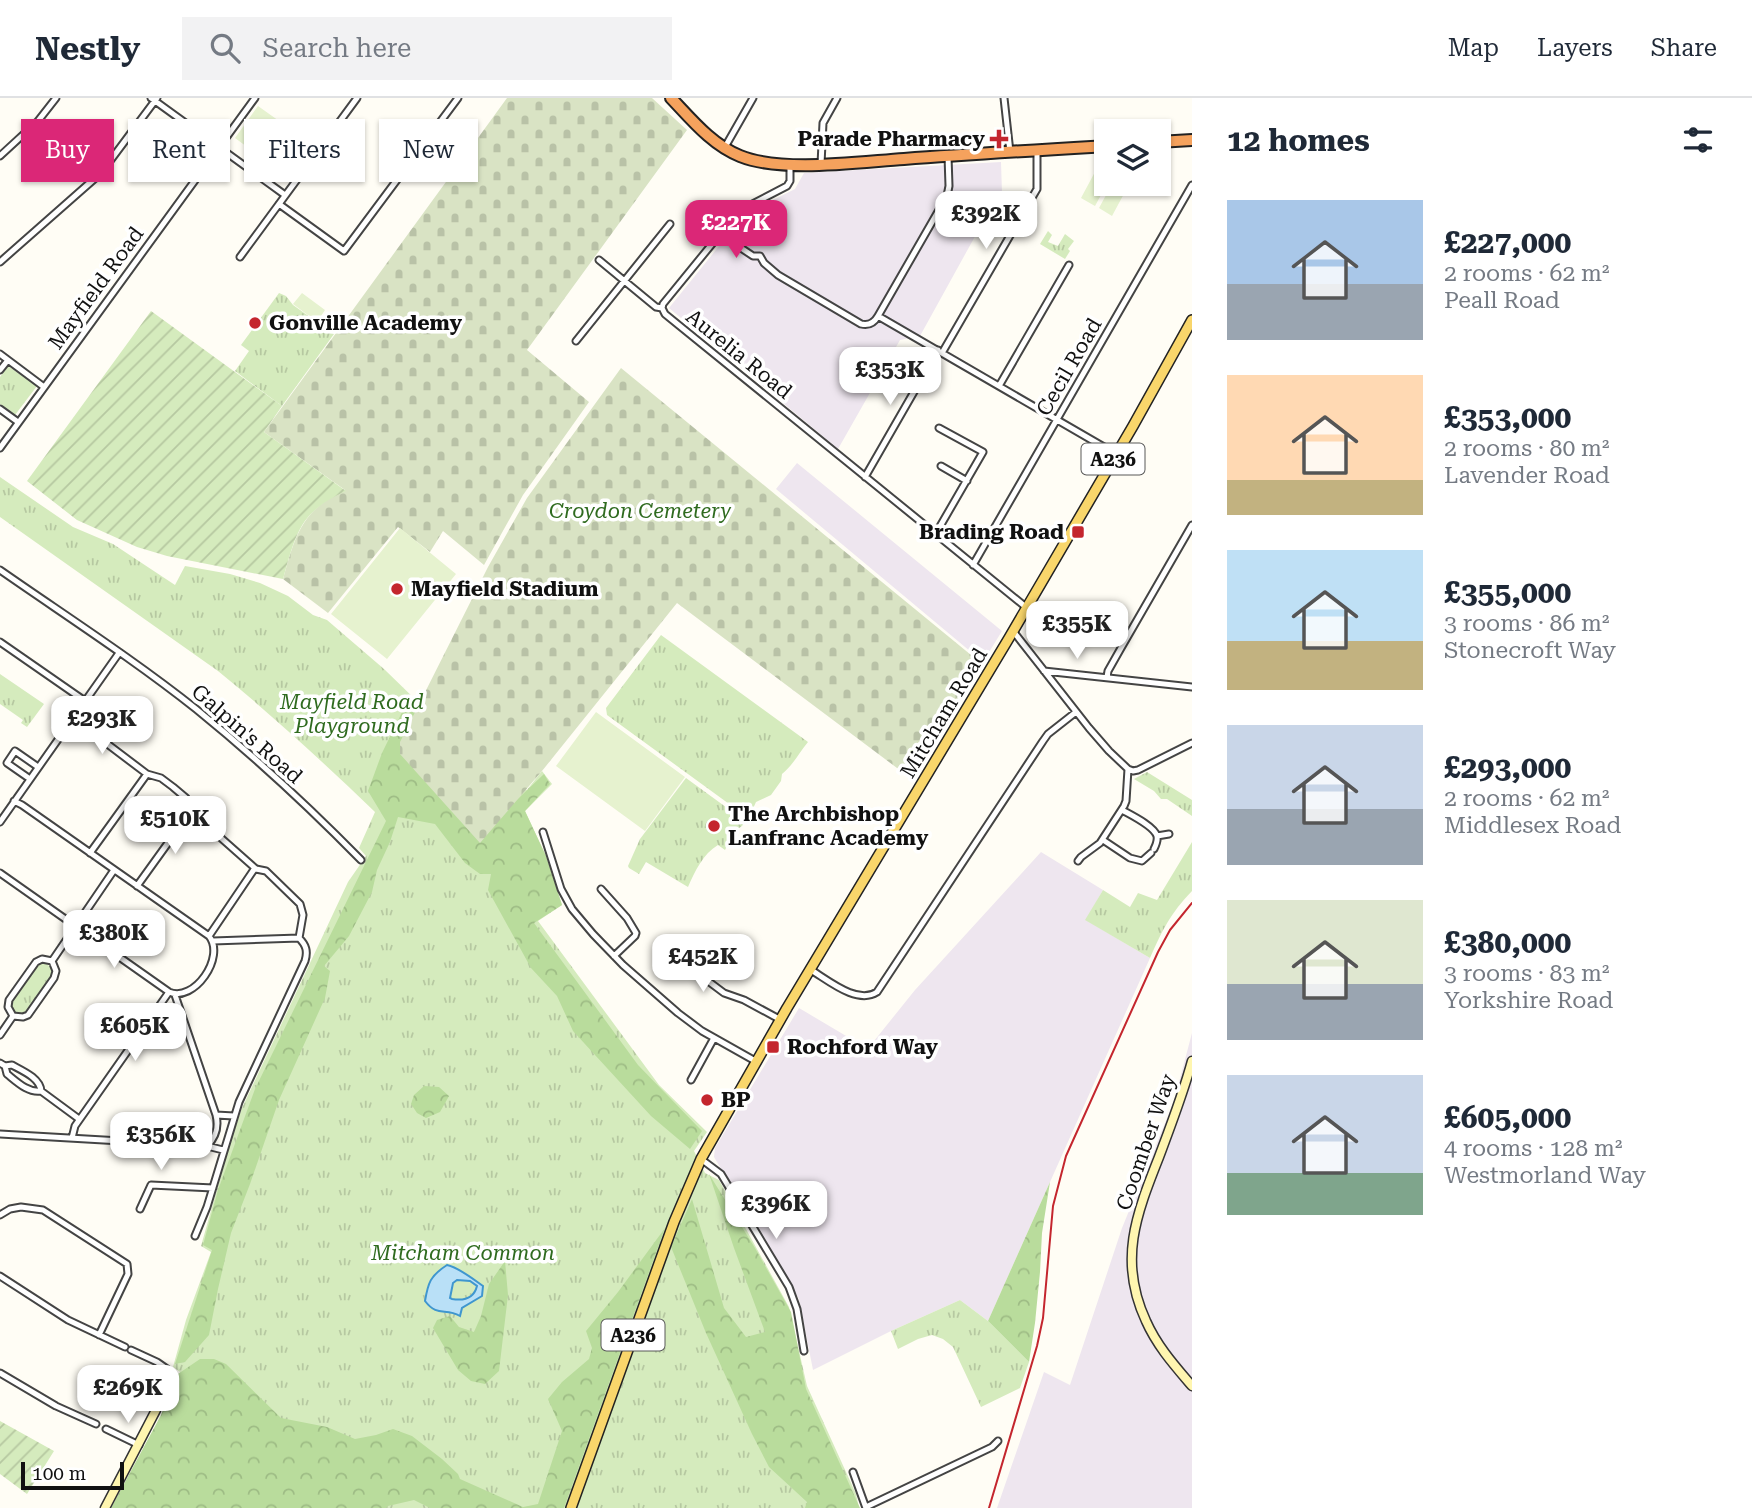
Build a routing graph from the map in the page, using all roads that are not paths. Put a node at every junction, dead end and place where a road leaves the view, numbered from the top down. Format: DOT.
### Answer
graph roads {
  1 [pos="56,98"];
  2 [pos="255,98"];
  3 [pos="357,98"];
  4 [pos="457,98"];
  5 [pos="671,98"];
  6 [pos="753,98"];
  7 [pos="837,98"];
  8 [pos="1004,98"];
  9 [pos="154,99"];
  10 [pos="179,119"];
  11 [pos="230,132"];
  12 [pos="1192,140"];
  13 [pos="1171,141"];
  14 [pos="724,147"];
  15 [pos="1094,147"];
  16 [pos="1037,151"];
  17 [pos="1010,152"];
  18 [pos="230,155"];
  19 [pos="0,156"];
  20 [pos="948,156"];
  21 [pos="790,164"];
  22 [pos="821,164"];
  23 [pos="193,182"];
  24 [pos="1192,185"];
  25 [pos="285,195"];
  26 [pos="279,204"];
  27 [pos="670,224"];
  28 [pos="720,234"];
  29 [pos="240,257"];
  30 [pos="599,260"];
  31 [pos="0,262"];
  32 [pos="1069,265"];
  33 [pos="624,281"];
  34 [pos="662,309"];
  35 [pos="878,316"];
  36 [pos="1192,320"];
  37 [pos="576,341"];
  38 [pos="940,352"];
  39 [pos="0,354"];
  40 [pos="8,359"];
  41 [pos="0,370"];
  42 [pos="999,386"];
  43 [pos="44,387"];
  44 [pos="0,409"];
  45 [pos="1057,420"];
  46 [pos="18,422"];
  47 [pos="939,428"];
  48 [pos="958,439"];
  49 [pos="0,448"];
  50 [pos="953,448"];
  51 [pos="1116,454"];
  52 [pos="941,466"];
  53 [pos="865,477"];
  54 [pos="967,481"];
  55 [pos="1192,525"];
  56 [pos="935,535"];
  57 [pos="973,565"];
  58 [pos="0,570"];
  59 [pos="1027,608"];
  60 [pos="1013,631"];
  61 [pos="0,642"];
  62 [pos="120,653"];
  63 [pos="1044,671"];
  64 [pos="1107,677"];
  65 [pos="1192,687"];
  66 [pos="85,701"];
  67 [pos="1076,712"];
  68 [pos="73,718"];
  69 [pos="1192,743"];
  70 [pos="38,767"];
  71 [pos="1128,769"];
  72 [pos="147,774"];
  73 [pos="30,779"];
  74 [pos="14,801"];
  75 [pos="127,802"];
  76 [pos="1122,810"];
  77 [pos="191,811"];
  78 [pos="0,822"];
  79 [pos="543,832"];
  80 [pos="1169,834"];
  81 [pos="174,835"];
  82 [pos="1157,836"];
  83 [pos="1102,840"];
  84 [pos="90,853"];
  85 [pos="361,860"];
  86 [pos="1078,861"];
  87 [pos="1142,861"];
  88 [pos="255,868"];
  89 [pos="1144,869"];
  90 [pos="114,870"];
  91 [pos="0,873"];
  92 [pos="137,886"];
  93 [pos="601,889"];
  94 [pos="76,926"];
  95 [pos="211,938"];
  96 [pos="299,938"];
  97 [pos="707,940"];
  98 [pos="614,956"];
  99 [pos="51,961"];
  100 [pos="682,962"];
  101 [pos="688,967"];
  102 [pos="811,970"];
  103 [pos="172,994"];
  104 [pos="13,1016"];
  105 [pos="781,1020"];
  106 [pos="0,1035"];
  107 [pos="713,1038"];
  108 [pos="1192,1061"];
  109 [pos="757,1062"];
  110 [pos="2,1064"];
  111 [pos="691,1080"];
  112 [pos="41,1091"];
  113 [pos="216,1115"];
  114 [pos="234,1116"];
  115 [pos="79,1119"];
  116 [pos="0,1135"];
  117 [pos="72,1138"];
  118 [pos="207,1146"];
  119 [pos="223,1150"];
  120 [pos="701,1159"];
  121 [pos="213,1188"];
  122 [pos="140,1209"];
  123 [pos="0,1215"];
  124 [pos="195,1236"];
  125 [pos="0,1276"];
  126 [pos="99,1335"];
  127 [pos="804,1351"];
  128 [pos="0,1373"];
  129 [pos="1192,1387"];
  130 [pos="156,1410"];
  131 [pos="96,1424"];
  132 [pos="106,1429"];
  133 [pos="998,1441"];
  134 [pos="139,1445"];
  135 [pos="853,1472"];
  136 [pos="105,1508"];
  137 [pos="571,1508"];
  138 [pos="866,1508"];
  1 -- 19 [label="street"];
  2 -- 11 [label="street, Mayfield Road"];
  3 -- 25 [label="street"];
  4 -- 26 [label="street"];
  5 -- 14 [label="highway"];
  6 -- 14 [label="street"];
  7 -- 22 [label="street"];
  8 -- 17 [label="street"];
  9 -- 10 [label="street"];
  9 -- 31 [label="street"];
  12 -- 13 [label="highway"];
  14 -- 21 [label="highway"];
  15 -- 16 [label="highway"];
  16 -- 17 [label="highway"];
  16 -- 38 [label="street"];
  17 -- 20 [label="highway"];
  18 -- 25 [label="street"];
  20 -- 22 [label="highway"];
  20 -- 35 [label="street"];
  21 -- 22 [label="highway"];
  21 -- 28 [label="street"];
  23 -- 43 [label="street, Mayfield Road"];
  24 -- 45 [label="street, Cecil Road"];
  25 -- 26 [label="street"];
  26 -- 29 [label="street"];
  27 -- 33 [label="street"];
  28 -- 34 [label="street"];
  28 -- 35 [label="street"];
  30 -- 33 [label="street, Aurelia Road"];
  32 -- 42 [label="street"];
  33 -- 34 [label="street, Aurelia Road"];
  33 -- 37 [label="street"];
  34 -- 53 [label="street, Aurelia Road"];
  35 -- 38 [label="street"];
  36 -- 51 [label="main road, Mitcham Road / A236"];
  38 -- 42 [label="street"];
  38 -- 53 [label="street"];
  39 -- 40 [label="street"];
  40 -- 41 [label="street"];
  40 -- 43 [label="street"];
  42 -- 45 [label="street"];
  43 -- 46 [label="street, Mayfield Road"];
  44 -- 46 [label="street"];
  45 -- 51 [label="street"];
  45 -- 57 [label="street, Cecil Road"];
  46 -- 49 [label="street, Mayfield Road"];
  47 -- 48 [label="street"];
  48 -- 50 [label="street"];
  48 -- 54 [label="street"];
  51 -- 59 [label="main road, Mitcham Road / A236"];
  52 -- 54 [label="street"];
  53 -- 56 [label="street, Aurelia Road"];
  54 -- 56 [label="street"];
  55 -- 64 [label="street"];
  56 -- 57 [label="street, Aurelia Road"];
  57 -- 59 [label="street, Aurelia Road"];
  58 -- 62 [label="street, Galpin's Road"];
  59 -- 60 [label="main road, Mitcham Road / A236"];
  60 -- 63 [label="street"];
  60 -- 102 [label="main road, Mitcham Road / A236"];
  61 -- 66 [label="street"];
  62 -- 66 [label="street"];
  62 -- 85 [label="street, Galpin's Road"];
  63 -- 64 [label="street"];
  63 -- 67 [label="street"];
  64 -- 65 [label="street"];
  66 -- 68 [label="street"];
  67 -- 71 [label="street"];
  67 -- 102 [label="street"];
  68 -- 70 [label="street"];
  68 -- 72 [label="street"];
  69 -- 71 [label="street"];
  70 -- 73 [label="street"];
  70 -- 73 [label="street"];
  71 -- 76 [label="street"];
  72 -- 75 [label="street"];
  72 -- 77 [label="street"];
  73 -- 74 [label="street"];
  74 -- 78 [label="street"];
  74 -- 84 [label="street"];
  75 -- 81 [label="street"];
  75 -- 84 [label="street"];
  76 -- 82 [label="street"];
  76 -- 83 [label="street"];
  77 -- 81 [label="street"];
  77 -- 88 [label="street"];
  79 -- 98 [label="street"];
  80 -- 82 [label="street"];
  81 -- 92 [label="street"];
  82 -- 87 [label="street"];
  83 -- 86 [label="street"];
  83 -- 87 [label="street"];
  84 -- 90 [label="street"];
  87 -- 89 [label="street"];
  88 -- 95 [label="street"];
  88 -- 96 [label="street"];
  90 -- 92 [label="street"];
  90 -- 94 [label="street"];
  91 -- 94 [label="street"];
  92 -- 95 [label="street"];
  93 -- 98 [label="street"];
  94 -- 99 [label="street"];
  94 -- 103 [label="street"];
  95 -- 96 [label="street"];
  95 -- 103 [label="street"];
  96 -- 114 [label="street"];
  97 -- 101 [label="street"];
  98 -- 107 [label="street"];
  99 -- 104 [label="street"];
  99 -- 104 [label="street"];
  100 -- 101 [label="street"];
  101 -- 105 [label="street"];
  102 -- 105 [label="main road, Mitcham Road / A236"];
  103 -- 113 [label="street"];
  103 -- 115 [label="street"];
  104 -- 106 [label="street"];
  105 -- 109 [label="main road, Mitcham Road / A236"];
  107 -- 109 [label="street"];
  107 -- 111 [label="street"];
  108 -- 129 [label="street, Coomber Way"];
  109 -- 120 [label="main road, Mitcham Road / A236"];
  110 -- 112 [label="street"];
  110 -- 112 [label="street"];
  112 -- 115 [label="street"];
  113 -- 114 [label="street"];
  113 -- 118 [label="street"];
  114 -- 119 [label="street"];
  115 -- 117 [label="street"];
  116 -- 117 [label="street"];
  117 -- 118 [label="street"];
  118 -- 119 [label="street"];
  119 -- 121 [label="street"];
  120 -- 127 [label="street"];
  120 -- 137 [label="main road, A236"];
  121 -- 122 [label="street"];
  121 -- 124 [label="street"];
  123 -- 126 [label="street"];
  125 -- 126 [label="street"];
  126 -- 130 [label="street"];
  128 -- 131 [label="street"];
  130 -- 134 [label="street"];
  132 -- 134 [label="street"];
  133 -- 138 [label="street"];
  134 -- 136 [label="street"];
  135 -- 138 [label="street"];
}
